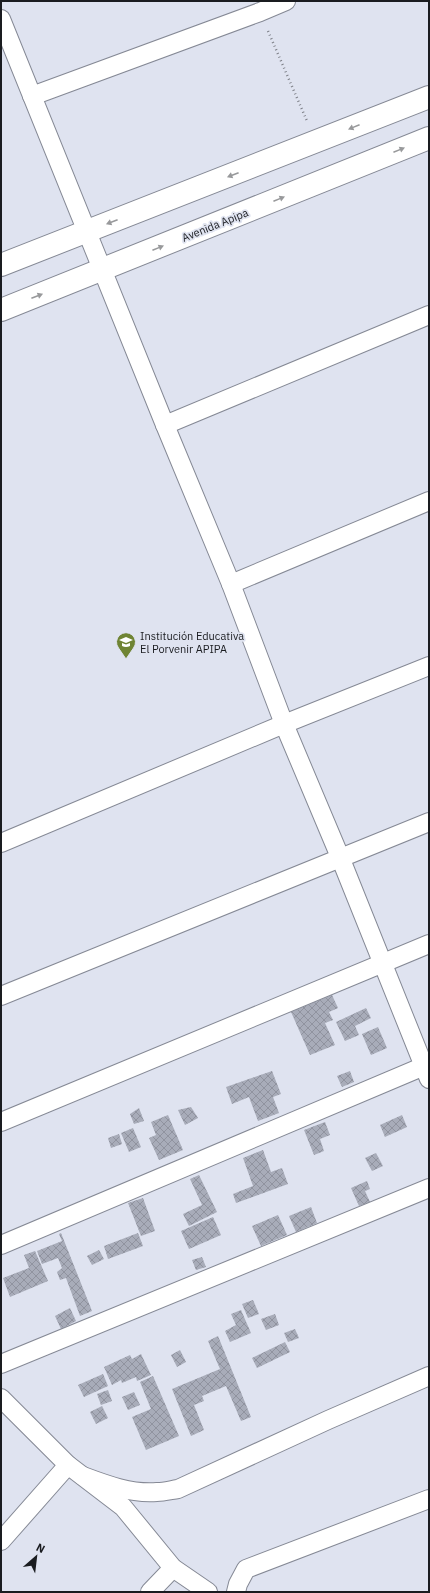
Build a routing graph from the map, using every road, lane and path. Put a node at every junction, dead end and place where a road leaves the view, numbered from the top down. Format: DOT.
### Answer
graph roads {
  1 [pos="286,1"];
  2 [pos="260,12"];
  3 [pos="1,19"];
  4 [pos="32,96"];
  5 [pos="429,96"];
  6 [pos="429,138"];
  7 [pos="316,142"];
  8 [pos="87,231"];
  9 [pos="1,265"];
  10 [pos="103,270"];
  11 [pos="1,310"];
  12 [pos="429,316"];
  13 [pos="165,425"];
  14 [pos="429,502"];
  15 [pos="231,584"];
  16 [pos="429,666"];
  17 [pos="284,724"];
  18 [pos="429,822"];
  19 [pos="1,843"];
  20 [pos="340,857"];
  21 [pos="429,944"];
  22 [pos="382,964"];
  23 [pos="1,996"];
  24 [pos="427,1070"];
  25 [pos="1,1122"];
  26 [pos="429,1188"];
  27 [pos="1,1245"];
  28 [pos="1,1364"];
  29 [pos="429,1376"];
  30 [pos="1,1384"];
  31 [pos="4,1401"];
  32 [pos="68,1465"];
  33 [pos="83,1476"];
  34 [pos="429,1499"];
  35 [pos="1,1541"];
  36 [pos="173,1568"];
  37 [pos="241,1589"];
  38 [pos="150,1592"];
  39 [pos="208,1592"];
  1 -- 2 [label="street"];
  2 -- 4 [label="street"];
  2 -- 7 [label="path"];
  3 -- 4 [label="street"];
  4 -- 8 [label="street"];
  5 -- 7 [label="street, one-way"];
  10 -- 6 [label="street, Avenida Apipa, one-way"];
  7 -- 8 [label="street, one-way"];
  8 -- 9 [label="street"];
  8 -- 10 [label="street"];
  11 -- 10 [label="street, Avenida Apipa, one-way"];
  10 -- 13 [label="street"];
  12 -- 13 [label="street"];
  13 -- 15 [label="street"];
  14 -- 15 [label="street"];
  15 -- 17 [label="street"];
  16 -- 17 [label="street"];
  17 -- 19 [label="street"];
  17 -- 20 [label="street"];
  18 -- 20 [label="street"];
  20 -- 22 [label="street"];
  20 -- 23 [label="street"];
  21 -- 22 [label="street"];
  22 -- 24 [label="street"];
  22 -- 25 [label="street"];
  24 -- 27 [label="street"];
  26 -- 28 [label="street"];
  29 -- 33 [label="street"];
  30 -- 31 [label="street"];
  31 -- 32 [label="street"];
  32 -- 33 [label="street"];
  32 -- 35 [label="street"];
  33 -- 36 [label="street"];
  34 -- 37 [label="street"];
  36 -- 38 [label="street"];
  36 -- 39 [label="street"];
}
